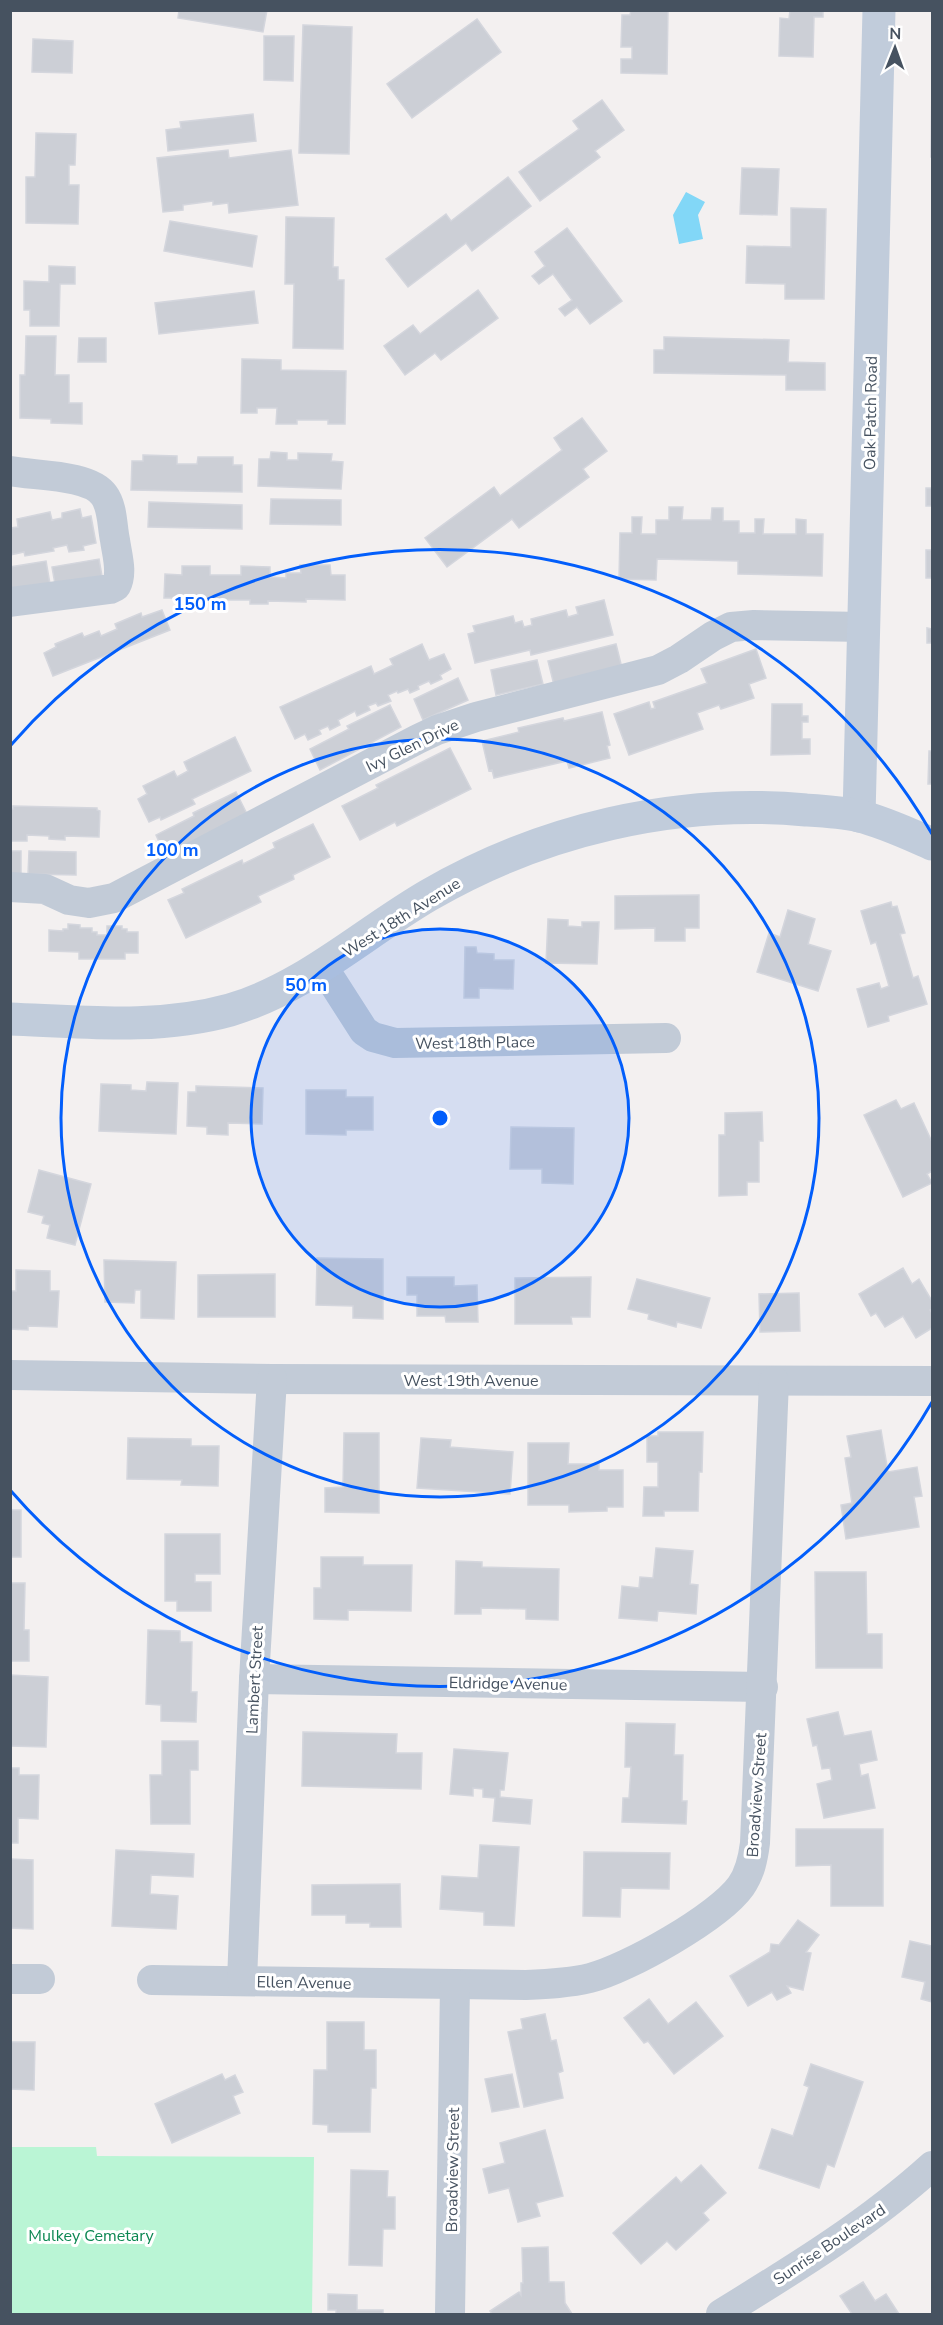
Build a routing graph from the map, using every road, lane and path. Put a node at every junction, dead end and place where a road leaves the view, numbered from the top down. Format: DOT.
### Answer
graph roads {
  1 [pos="879,10"];
  2 [pos="10,471"];
  3 [pos="10,602"];
  4 [pos="865,627"];
  5 [pos="859,816"];
  6 [pos="933,844"];
  7 [pos="10,887"];
  8 [pos="323,967"];
  9 [pos="10,1019"];
  10 [pos="666,1038"];
  11 [pos="10,1375"];
  12 [pos="272,1378"];
  13 [pos="774,1381"];
  14 [pos="933,1382"];
  15 [pos="254,1679"];
  16 [pos="763,1687"];
  17 [pos="10,1979"];
  18 [pos="40,1979"];
  19 [pos="152,1980"];
  20 [pos="242,1981"];
  21 [pos="455,1984"];
  22 [pos="933,2166"];
  23 [pos="450,2314"];
  24 [pos="721,2314"];
  1 -- 4 [label="main road, Oak Patch Road"];
  2 -- 3 [label="street"];
  4 -- 5 [label="main road, Oak Patch Road"];
  4 -- 7 [label="street, Ivy Glen Drive"];
  5 -- 6 [label="main road, West 18th Avenue"];
  5 -- 8 [label="main road, West 18th Avenue"];
  8 -- 9 [label="main road, West 18th Avenue"];
  8 -- 10 [label="street, West 18th Place"];
  11 -- 12 [label="street, West 19th Avenue"];
  12 -- 13 [label="street, West 19th Avenue"];
  12 -- 15 [label="street, Lambert Street"];
  13 -- 14 [label="street, West 19th Avenue"];
  13 -- 16 [label="street, Broadview Street"];
  15 -- 16 [label="street, Eldridge Avenue"];
  15 -- 20 [label="street, Lambert Street"];
  16 -- 21 [label="street, Broadview Street"];
  17 -- 18 [label="street"];
  19 -- 20 [label="street, Ellen Avenue"];
  20 -- 21 [label="street, Ellen Avenue"];
  21 -- 23 [label="street, Broadview Street"];
  22 -- 24 [label="street, Sunrise Boulevard"];
}
